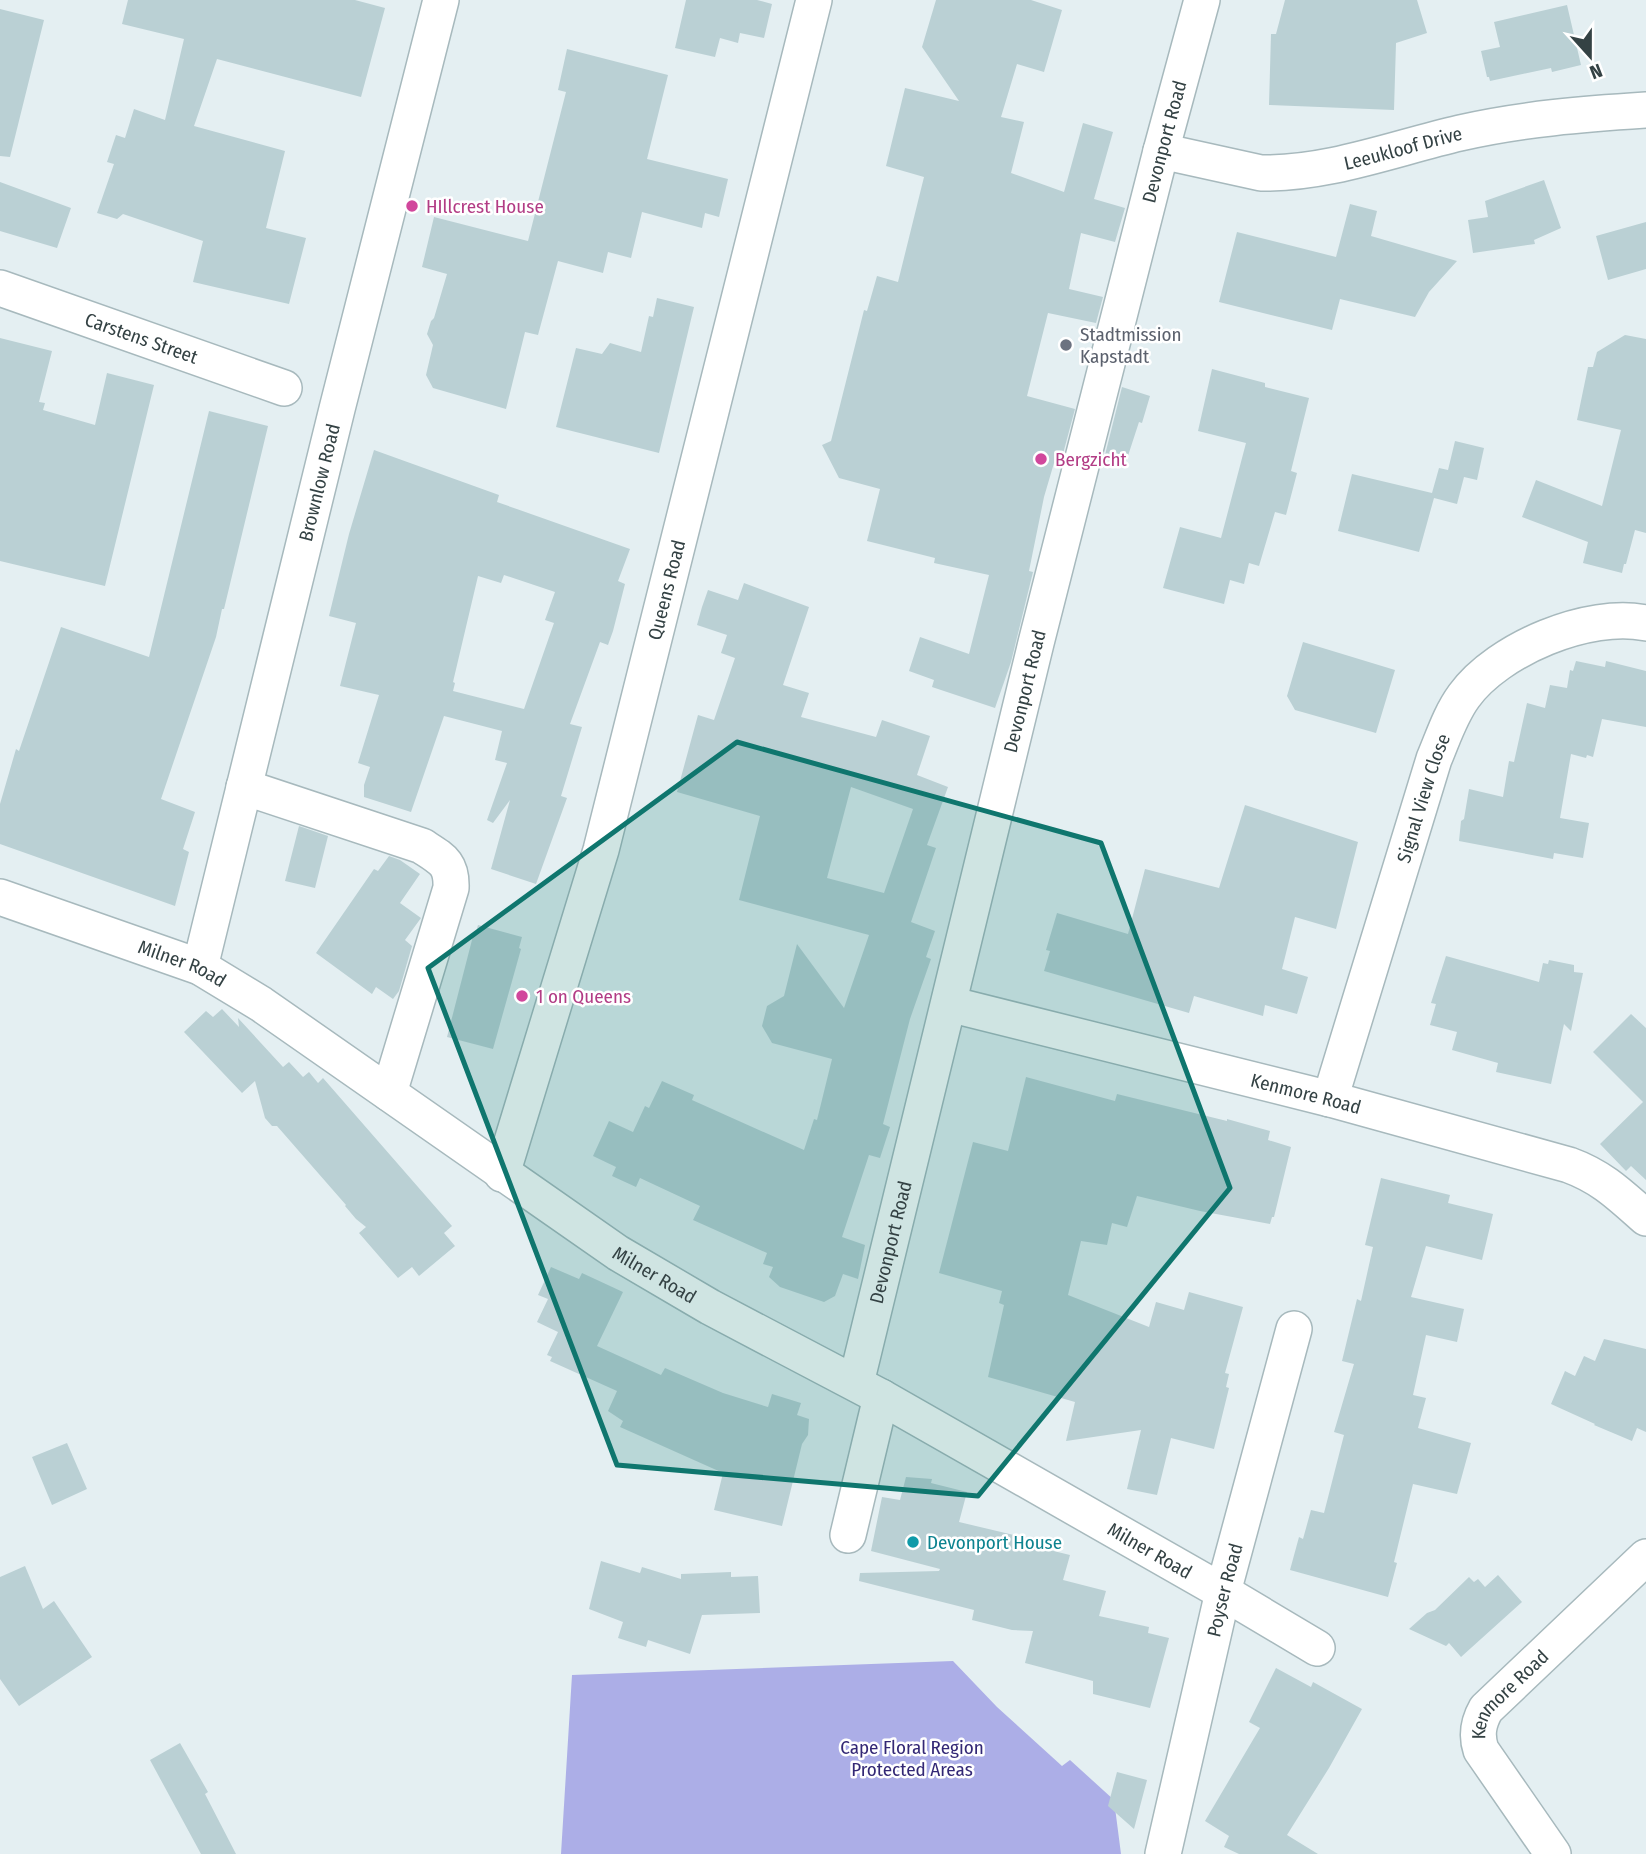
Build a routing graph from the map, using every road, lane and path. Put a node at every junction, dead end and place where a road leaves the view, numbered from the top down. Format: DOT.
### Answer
graph roads {
  1 [pos="441,0"];
  2 [pos="814,0"];
  3 [pos="1202,0"];
  4 [pos="1646,110"];
  5 [pos="1161,151"];
  6 [pos="0,288"];
  7 [pos="284,388"];
  8 [pos="1646,622"];
  9 [pos="244,787"];
  10 [pos="0,897"];
  11 [pos="200,967"];
  12 [pos="949,1004"];
  13 [pos="388,1093"];
  14 [pos="1330,1099"];
  15 [pos="502,1174"];
  16 [pos="1646,1218"];
  17 [pos="1294,1329"];
  18 [pos="869,1390"];
  19 [pos="848,1535"];
  20 [pos="1646,1558"];
  21 [pos="1223,1592"];
  22 [pos="1317,1648"];
  23 [pos="1163,1854"];
  24 [pos="1553,1854"];
  1 -- 9 [label="street, Brownlow Road"];
  2 -- 15 [label="street, Queens Road"];
  3 -- 5 [label="street, Devonport Road"];
  4 -- 5 [label="street, Leeukloof Drive"];
  5 -- 12 [label="street, Devonport Road"];
  6 -- 7 [label="street, Carstens Street"];
  8 -- 14 [label="street, Signal View Close"];
  9 -- 11 [label="street, Brownlow Road"];
  9 -- 13 [label="street"];
  10 -- 11 [label="street, Milner Road"];
  11 -- 13 [label="street, Milner Road"];
  12 -- 14 [label="street, Kenmore Road"];
  12 -- 18 [label="street, Devonport Road"];
  13 -- 15 [label="street, Milner Road"];
  14 -- 16 [label="street, Kenmore Road"];
  15 -- 18 [label="street, Milner Road"];
  17 -- 21 [label="street, Poyser Road"];
  18 -- 19 [label="street, Devonport Road"];
  18 -- 21 [label="street, Milner Road"];
  20 -- 24 [label="street, Kenmore Road"];
  21 -- 22 [label="street, Milner Road"];
  21 -- 23 [label="street, Poyser Road"];
}
